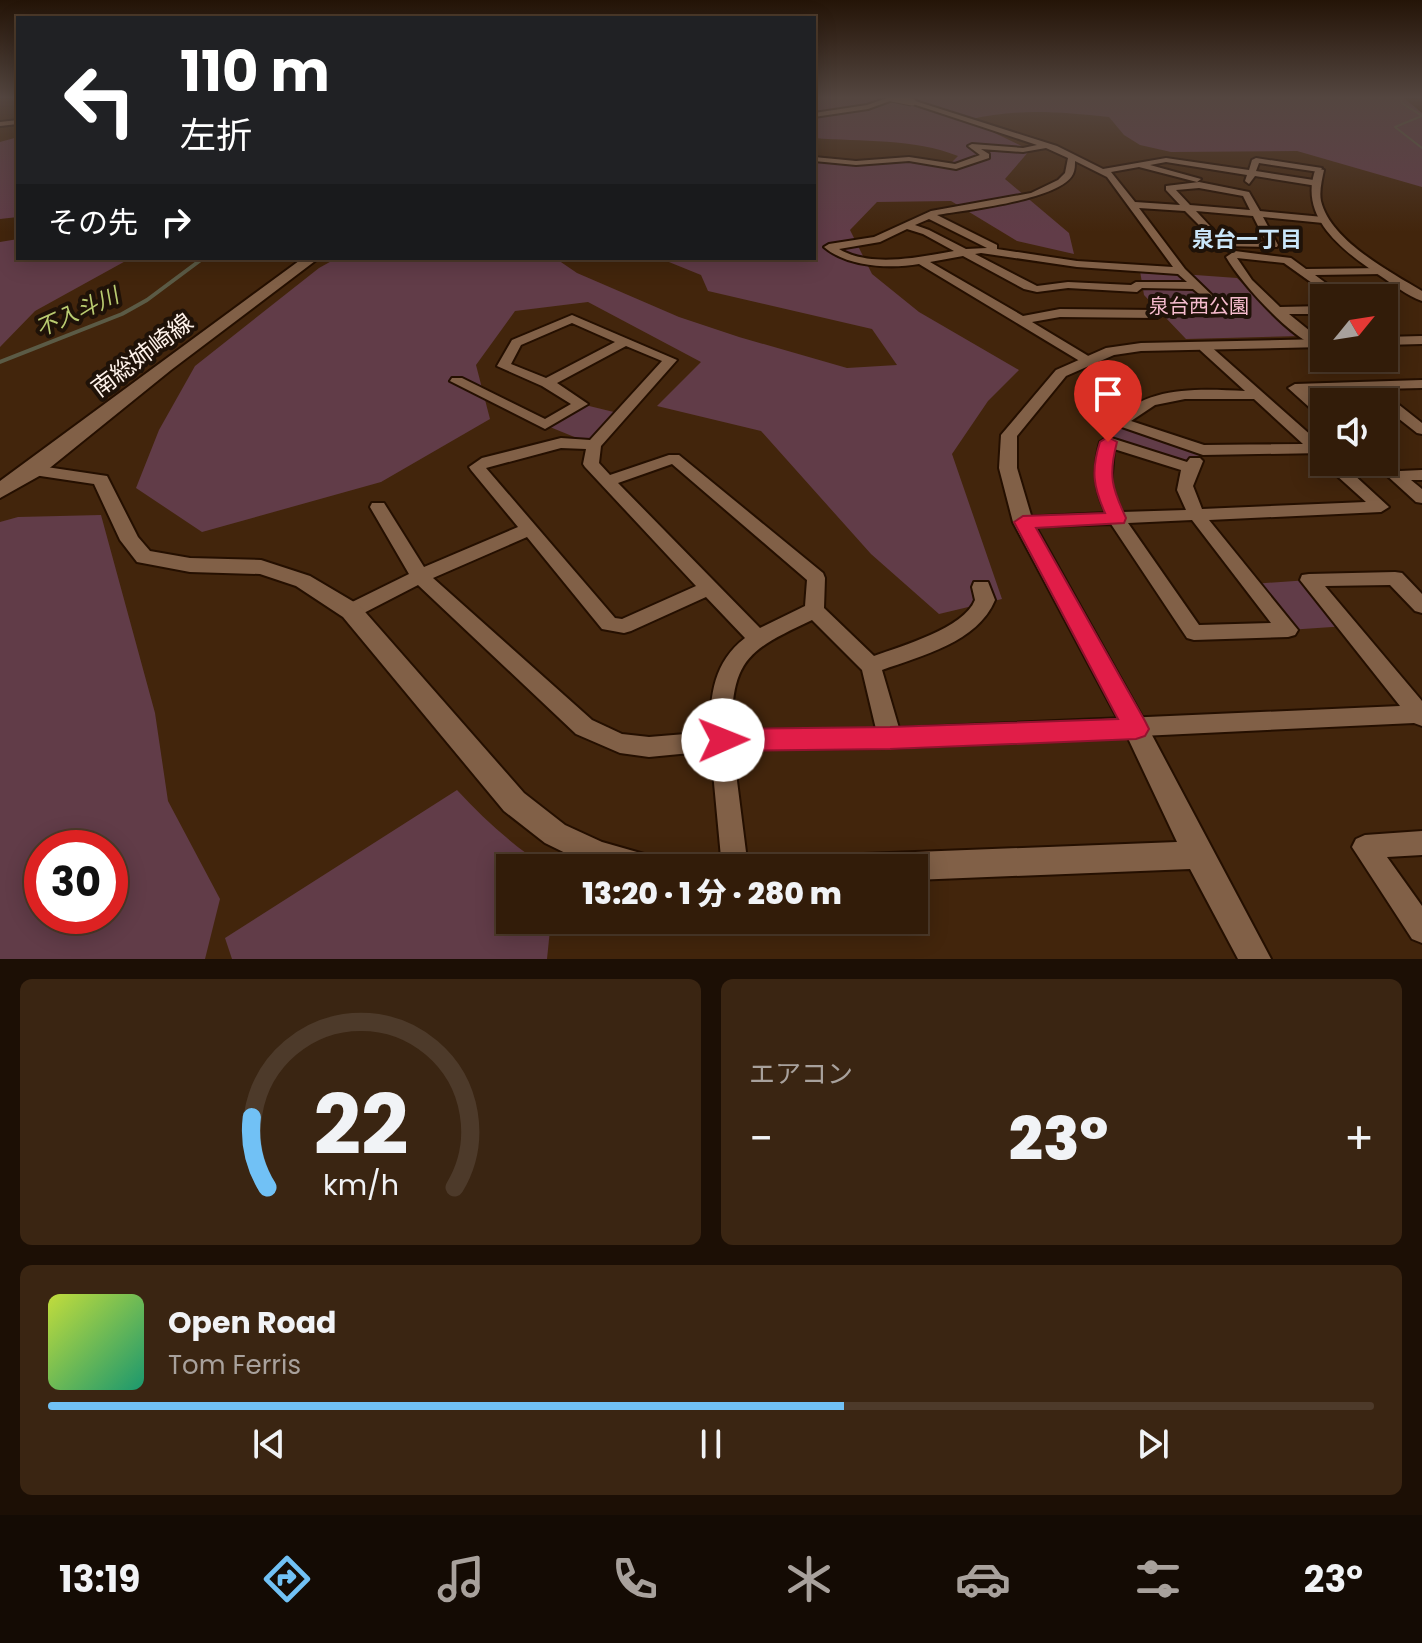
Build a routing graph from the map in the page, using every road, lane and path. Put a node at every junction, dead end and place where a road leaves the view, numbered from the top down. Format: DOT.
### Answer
graph roads {
  1 [pos="1038,143"];
  2 [pos="1045,145"];
  3 [pos="1072,157"];
  4 [pos="816,159"];
  5 [pos="1104,171"];
  6 [pos="1318,176"];
  7 [pos="1133,205"];
  8 [pos="1187,208"];
  9 [pos="1256,213"];
  10 [pos="929,215"];
  11 [pos="1323,220"];
  12 [pos="907,226"];
  13 [pos="991,251"];
  14 [pos="962,252"];
  15 [pos="309,260"];
  16 [pos="920,260"];
  17 [pos="1134,268"];
  18 [pos="1181,271"];
  19 [pos="1383,271"];
  20 [pos="1304,272"];
  21 [pos="1321,284"];
  22 [pos="1197,286"];
  23 [pos="1136,287"];
  24 [pos="1422,297"];
  25 [pos="1215,304"];
  26 [pos="1310,310"];
  27 [pos="1279,311"];
  28 [pos="1022,320"];
  29 [pos="1310,335"];
  30 [pos="1422,340"];
  31 [pos="1398,341"];
  32 [pos="624,342"];
  33 [pos="1310,343"];
  34 [pos="1204,347"];
  35 [pos="1088,360"];
  36 [pos="457,381"];
  37 [pos="547,383"];
  38 [pos="1422,384"];
  39 [pos="1365,385"];
  40 [pos="1258,395"];
  41 [pos="1310,401"];
  42 [pos="1422,430"];
  43 [pos="1310,443"];
  44 [pos="594,445"];
  45 [pos="1203,450"];
  46 [pos="1310,452"];
  47 [pos="1190,468"];
  48 [pos="33,470"];
  49 [pos="1422,475"];
  50 [pos="1347,476"];
  51 [pos="1397,476"];
  52 [pos="1398,476"];
  53 [pos="606,482"];
  54 [pos="0,491"];
  55 [pos="1422,498"];
  56 [pos="378,507"];
  57 [pos="1198,515"];
  58 [pos="1117,518"];
  59 [pos="1023,522"];
  60 [pos="528,530"];
  61 [pos="420,576"];
  62 [pos="981,587"];
  63 [pos="708,588"];
  64 [pos="1422,606"];
  65 [pos="814,610"];
  66 [pos="351,611"];
  67 [pos="758,639"];
  68 [pos="871,666"];
  69 [pos="1421,715"];
  70 [pos="1136,729"];
  71 [pos="890,738"];
  72 [pos="723,740"];
  73 [pos="1422,843"];
  74 [pos="596,854"];
  75 [pos="734,854"];
  76 [pos="1198,855"];
  77 [pos="928,866"];
  78 [pos="1422,929"];
  79 [pos="1255,959"];
  1 -- 2 [label="street, bridge"];
  2 -- 3 [label="street"];
  2 -- 4 [label="street"];
  3 -- 5 [label="street"];
  3 -- 10 [label="street"];
  5 -- 6 [label="street"];
  5 -- 7 [label="street"];
  6 -- 11 [label="street"];
  7 -- 8 [label="street"];
  7 -- 18 [label="street"];
  8 -- 9 [label="street"];
  8 -- 9 [label="street"];
  8 -- 9 [label="street"];
  9 -- 11 [label="street"];
  10 -- 12 [label="street"];
  10 -- 13 [label="street"];
  11 -- 19 [label="street"];
  12 -- 14 [label="street"];
  12 -- 16 [label="street"];
  13 -- 14 [label="street"];
  13 -- 17 [label="street"];
  14 -- 16 [label="street"];
  14 -- 23 [label="street"];
  15 -- 48 [label="main road, 南総姉崎線"];
  16 -- 28 [label="street"];
  17 -- 18 [label="street"];
  17 -- 23 [label="street"];
  18 -- 22 [label="street"];
  19 -- 20 [label="street"];
  19 -- 24 [label="street"];
  20 -- 21 [label="street"];
  20 -- 27 [label="street"];
  22 -- 23 [label="street"];
  22 -- 25 [label="street"];
  23 -- 28 [label="street"];
  26 -- 27 [label="street"];
  27 -- 29 [label="street"];
  28 -- 35 [label="street"];
  30 -- 31 [label="street"];
  32 -- 37 [label="street"];
  32 -- 37 [label="street"];
  32 -- 44 [label="street"];
  33 -- 34 [label="street"];
  34 -- 35 [label="street"];
  34 -- 40 [label="street"];
  35 -- 59 [label="street"];
  36 -- 37 [label="street"];
  38 -- 39 [label="street"];
  39 -- 41 [label="street"];
  39 -- 42 [label="street"];
  40 -- 43 [label="street"];
  40 -- 45 [label="street"];
  44 -- 53 [label="street"];
  44 -- 60 [label="street"];
  45 -- 46 [label="street"];
  45 -- 47 [label="street"];
  47 -- 57 [label="street"];
  47 -- 58 [label="street"];
  48 -- 54 [label="main road, 南総姉崎線"];
  48 -- 66 [label="street"];
  49 -- 52 [label="street"];
  50 -- 57 [label="street"];
  51 -- 55 [label="street"];
  53 -- 63 [label="street"];
  53 -- 65 [label="street"];
  56 -- 61 [label="street"];
  57 -- 58 [label="street"];
  57 -- 58 [label="street"];
  58 -- 59 [label="street"];
  59 -- 70 [label="street"];
  60 -- 61 [label="street"];
  60 -- 63 [label="street"];
  61 -- 66 [label="street"];
  61 -- 72 [label="street"];
  62 -- 68 [label="street"];
  63 -- 67 [label="street"];
  64 -- 69 [label="street"];
  65 -- 67 [label="street"];
  65 -- 68 [label="street"];
  66 -- 74 [label="street"];
  67 -- 72 [label="street"];
  68 -- 71 [label="street"];
  69 -- 70 [label="street"];
  70 -- 71 [label="street"];
  70 -- 76 [label="street"];
  71 -- 72 [label="street"];
  72 -- 75 [label="street"];
  73 -- 78 [label="street"];
  76 -- 77 [label="street"];
  76 -- 79 [label="street"];
}
